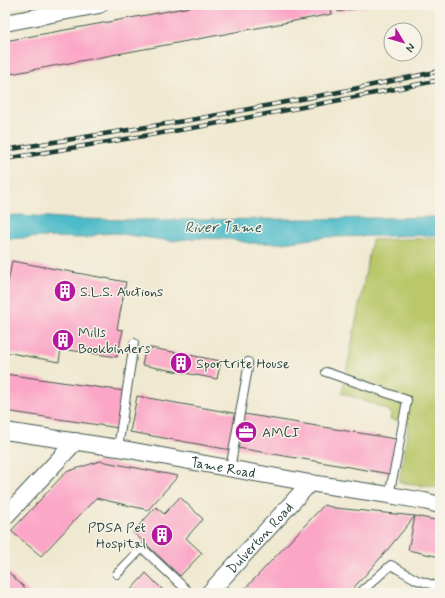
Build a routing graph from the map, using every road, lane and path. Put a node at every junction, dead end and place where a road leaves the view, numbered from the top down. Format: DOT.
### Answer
graph roads {
  1 [pos="99,5"];
  2 [pos="5,23"];
  3 [pos="134,343"];
  4 [pos="248,362"];
  5 [pos="326,372"];
  6 [pos="5,431"];
  7 [pos="76,441"];
  8 [pos="118,448"];
  9 [pos="230,469"];
  10 [pos="310,483"];
  11 [pos="389,495"];
  12 [pos="440,505"];
  13 [pos="6,515"];
  14 [pos="117,574"];
  15 [pos="440,587"];
  16 [pos="362,590"];
  17 [pos="190,593"];
  18 [pos="209,593"];
  1 -- 2 [label="street"];
  3 -- 8 [label="lane"];
  4 -- 9 [label="lane"];
  5 -- 11 [label="lane"];
  6 -- 7 [label="street, Tame Road"];
  7 -- 8 [label="street, Tame Road"];
  7 -- 13 [label="street"];
  8 -- 9 [label="street, Tame Road"];
  9 -- 10 [label="street, Tame Road"];
  10 -- 11 [label="street, Tame Road"];
  10 -- 18 [label="street, Dulverton Road"];
  11 -- 12 [label="street, Tame Road"];
  14 -- 17 [label="lane"];
  15 -- 16 [label="lane"];
}
